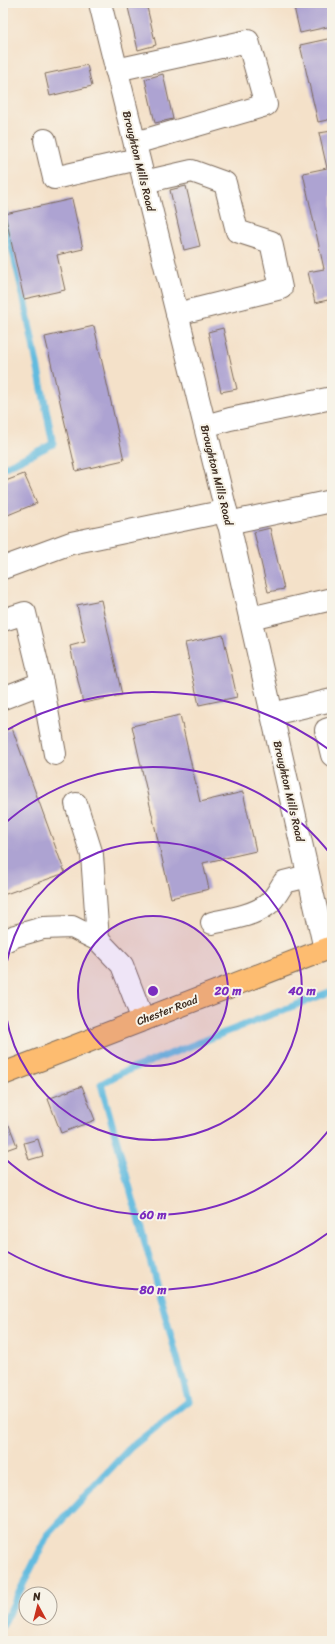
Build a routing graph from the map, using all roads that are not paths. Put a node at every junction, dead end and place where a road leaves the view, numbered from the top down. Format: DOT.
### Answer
graph roads {
  1 [pos="100,3"];
  2 [pos="116,70"];
  3 [pos="45,140"];
  4 [pos="136,151"];
  5 [pos="144,182"];
  6 [pos="177,314"];
  7 [pos="332,398"];
  8 [pos="205,426"];
  9 [pos="332,501"];
  10 [pos="227,517"];
  11 [pos="3,568"];
  12 [pos="332,600"];
  13 [pos="250,618"];
  14 [pos="3,620"];
  15 [pos="42,683"];
  16 [pos="3,698"];
  17 [pos="330,707"];
  18 [pos="272,714"];
  19 [pos="332,728"];
  20 [pos="56,754"];
  21 [pos="332,755"];
  22 [pos="76,804"];
  23 [pos="308,876"];
  24 [pos="212,923"];
  25 [pos="98,940"];
  26 [pos="3,942"];
  27 [pos="329,948"];
  28 [pos="142,1020"];
  29 [pos="3,1074"];
  1 -- 2 [label="street, Broughton Mills Road"];
  2 -- 4 [label="street, Broughton Mills Road"];
  2 -- 4 [label="street"];
  3 -- 4 [label="street"];
  4 -- 5 [label="street, Broughton Mills Road"];
  5 -- 6 [label="street, Broughton Mills Road"];
  5 -- 6 [label="street"];
  6 -- 8 [label="street, Broughton Mills Road"];
  7 -- 8 [label="street"];
  8 -- 10 [label="street, Broughton Mills Road"];
  9 -- 10 [label="street"];
  10 -- 11 [label="street"];
  10 -- 13 [label="street, Broughton Mills Road"];
  12 -- 13 [label="street"];
  13 -- 18 [label="street, Broughton Mills Road"];
  14 -- 15 [label="street"];
  15 -- 16 [label="street"];
  15 -- 20 [label="street"];
  17 -- 18 [label="street"];
  18 -- 23 [label="street, Broughton Mills Road"];
  19 -- 21 [label="street"];
  22 -- 25 [label="street"];
  23 -- 24 [label="street"];
  23 -- 27 [label="street, Broughton Mills Road"];
  25 -- 26 [label="street"];
  25 -- 28 [label="street"];
  27 -- 28 [label="main road, Chester Road"];
  28 -- 29 [label="main road, Chester Road"];
}
